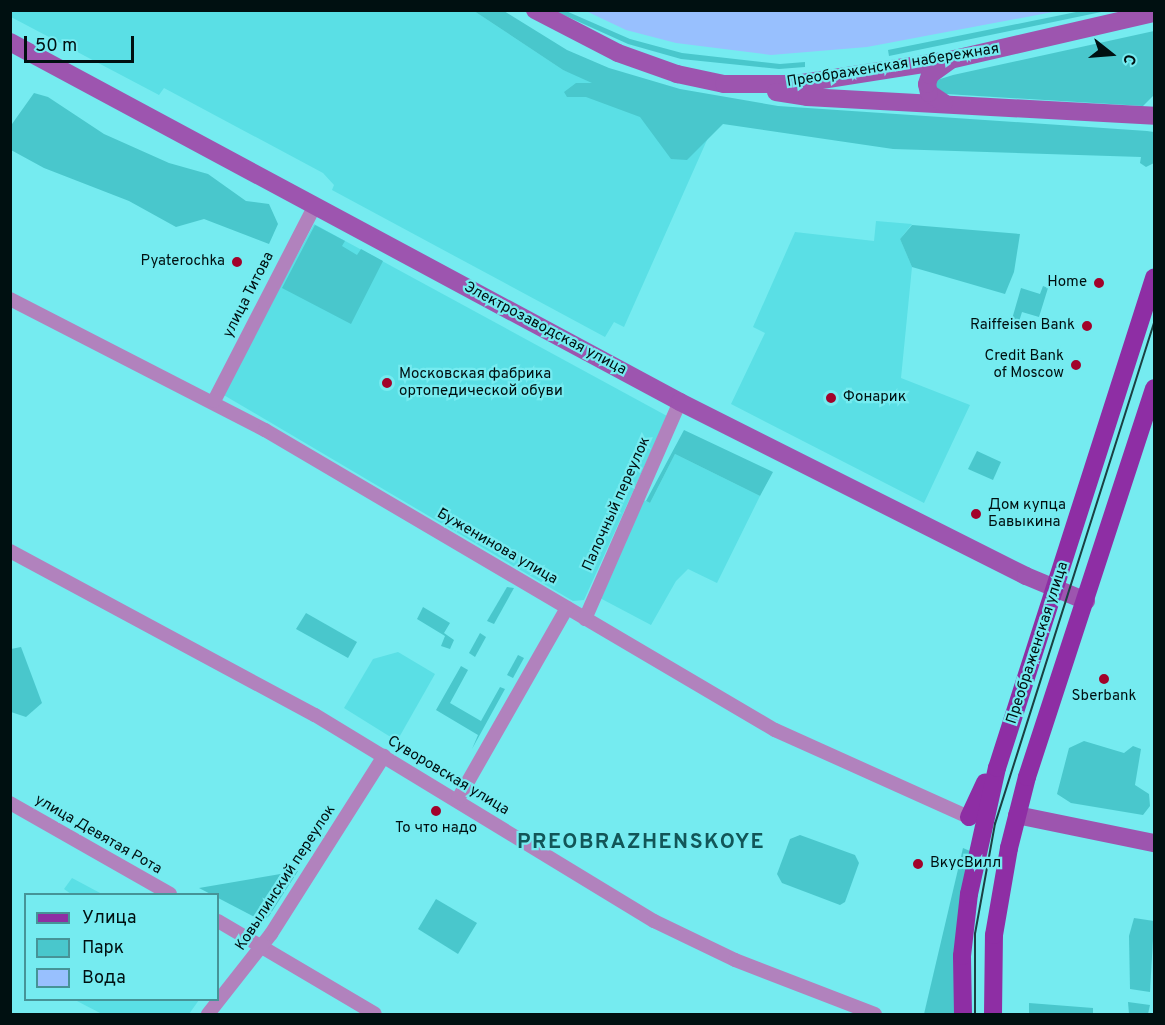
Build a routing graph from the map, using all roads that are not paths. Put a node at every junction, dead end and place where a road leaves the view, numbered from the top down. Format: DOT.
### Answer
graph roads {
  1 [pos="535,10"];
  2 [pos="1155,13"];
  3 [pos="10,42"];
  4 [pos="950,60"];
  5 [pos="724,84"];
  6 [pos="944,103"];
  7 [pos="1153,117"];
  8 [pos="315,205"];
  9 [pos="1155,278"];
  10 [pos="10,299"];
  11 [pos="1155,388"];
  12 [pos="214,401"];
  13 [pos="680,402"];
  14 [pos="10,551"];
  15 [pos="1056,590"];
  16 [pos="1086,600"];
  17 [pos="567,608"];
  18 [pos="585,619"];
  19 [pos="384,756"];
  20 [pos="997,768"];
  21 [pos="458,799"];
  22 [pos="10,803"];
  23 [pos="1017,815"];
  24 [pos="969,817"];
  25 [pos="1155,843"];
  26 [pos="168,893"];
  27 [pos="219,922"];
  28 [pos="262,946"];
  29 [pos="219,1000"];
  30 [pos="218,1001"];
  31 [pos="208,1014"];
  32 [pos="375,1014"];
  33 [pos="875,1014"];
  34 [pos="963,1014"];
  35 [pos="993,1014"];
  1 -- 5 [label="street, Преображенская набережная"];
  2 -- 4 [label="street, Преображенская набережная"];
  3 -- 8 [label="street, Электрозаводская улица"];
  4 -- 5 [label="street, Преображенская набережная"];
  4 -- 6 [label="street"];
  5 -- 6 [label="street"];
  6 -- 7 [label="street"];
  8 -- 12 [label="street, улица Титова"];
  8 -- 13 [label="street, Электрозаводская улица"];
  9 -- 15 [label="main road, Преображенская улица"];
  10 -- 12 [label="street, Буженинова улица"];
  11 -- 16 [label="main road"];
  12 -- 17 [label="street, Буженинова улица"];
  13 -- 15 [label="street, Электрозаводская улица"];
  13 -- 18 [label="street, Палочный переулок"];
  14 -- 19 [label="street, Суворовская улица"];
  15 -- 16 [label="street, Электрозаводская улица"];
  15 -- 20 [label="main road, Преображенская улица"];
  16 -- 23 [label="main road"];
  17 -- 18 [label="street, Буженинова улица"];
  17 -- 21 [label="street"];
  18 -- 24 [label="street, Буженинова улица"];
  19 -- 21 [label="street, Суворовская улица"];
  19 -- 28 [label="street, Ковылинский переулок"];
  20 -- 24 [label="main road"];
  20 -- 34 [label="main road, Преображенская улица"];
  21 -- 33 [label="street, Суворовская улица"];
  22 -- 26 [label="street, улица Девятая Рота"];
  23 -- 25 [label="street"];
  23 -- 35 [label="main road"];
  27 -- 28 [label="street"];
  28 -- 29 [label="street, Ковылинский переулок"];
  28 -- 32 [label="street"];
  30 -- 31 [label="street, Ковылинский переулок"];
}
